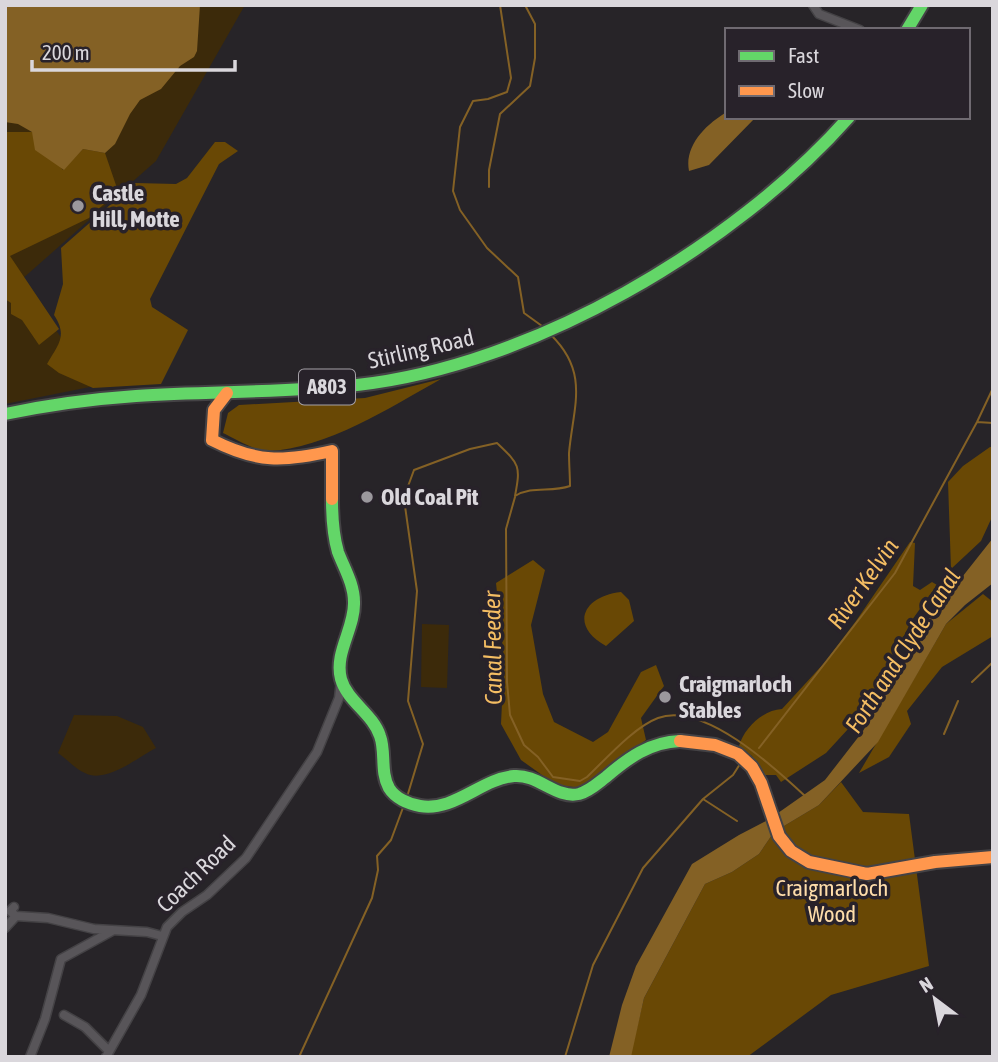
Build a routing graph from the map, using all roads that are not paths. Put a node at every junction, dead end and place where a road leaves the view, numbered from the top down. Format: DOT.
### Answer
graph roads {
  1 [pos="813,5"];
  2 [pos="922,5"];
  3 [pos="855,28"];
  4 [pos="908,28"];
  5 [pos="847,119"];
  6 [pos="201,393"];
  7 [pos="227,393"];
  8 [pos="214,410"];
  9 [pos="5,414"];
  10 [pos="341,681"];
  11 [pos="993,857"];
  12 [pos="14,907"];
  13 [pos="16,916"];
  14 [pos="5,928"];
  15 [pos="112,930"];
  16 [pos="162,936"];
  17 [pos="64,1015"];
  18 [pos="108,1054"];
  19 [pos="30,1057"];
  1 -- 3 [label="street"];
  2 -- 4 [label="street"];
  5 -- 7 [label="street, Stirling Road / A803"];
  6 -- 7 [label="street, Stirling Road / A803"];
  6 -- 8 [label="street"];
  6 -- 9 [label="street, Stirling Road / A803"];
  7 -- 8 [label="street"];
  8 -- 10 [label="street"];
  10 -- 11 [label="street"];
  10 -- 16 [label="street, Coach Road"];
  12 -- 13 [label="street"];
  13 -- 14 [label="street"];
  13 -- 15 [label="street"];
  15 -- 16 [label="street"];
  15 -- 19 [label="street"];
  16 -- 18 [label="street, Coach Road"];
  17 -- 18 [label="street"];
}
